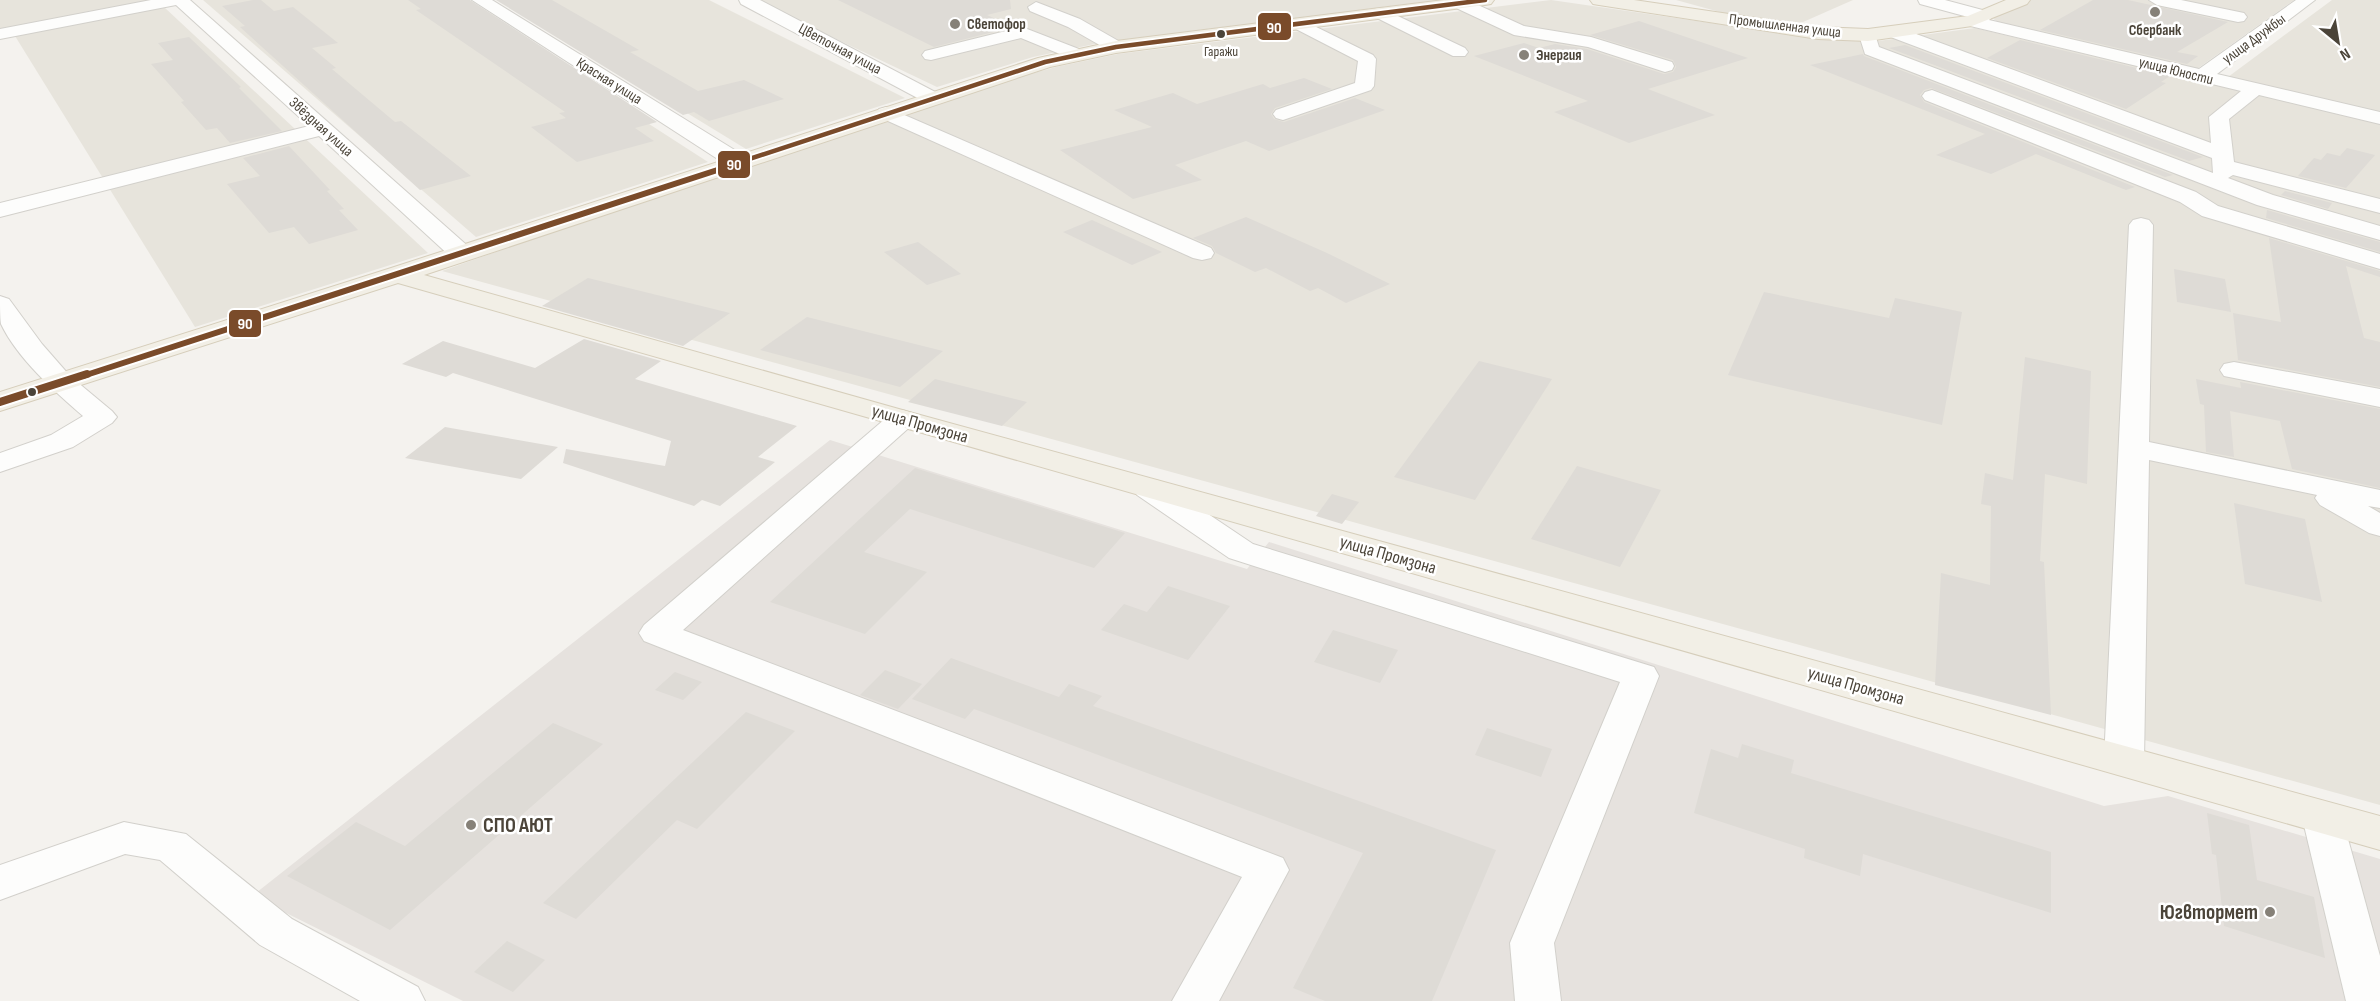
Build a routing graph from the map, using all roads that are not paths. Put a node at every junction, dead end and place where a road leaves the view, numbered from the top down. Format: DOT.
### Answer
graph roads {
  1 [pos="178,0"];
  2 [pos="480,0"];
  3 [pos="747,0"];
  4 [pos="1485,0"];
  5 [pos="1599,0"];
  6 [pos="1926,0"];
  7 [pos="2021,0"];
  8 [pos="2157,0"];
  9 [pos="2307,0"];
  10 [pos="1460,3"];
  11 [pos="125,4"];
  12 [pos="1036,7"];
  13 [pos="1381,13"];
  14 [pos="2238,17"];
  15 [pos="1978,18"];
  16 [pos="1300,24"];
  17 [pos="1894,32"];
  18 [pos="0,34"];
  19 [pos="1868,35"];
  20 [pos="1116,47"];
  21 [pos="1459,52"];
  22 [pos="931,55"];
  23 [pos="1078,55"];
  24 [pos="1665,66"];
  25 [pos="1868,71"];
  26 [pos="2200,77"];
  27 [pos="1890,80"];
  28 [pos="1912,88"];
  29 [pos="2254,90"];
  30 [pos="932,98"];
  31 [pos="886,113"];
  32 [pos="1283,114"];
  33 [pos="2380,118"];
  34 [pos="323,129"];
  35 [pos="738,162"];
  36 [pos="2224,168"];
  37 [pos="2188,197"];
  38 [pos="2380,206"];
  39 [pos="0,210"];
  40 [pos="2141,225"];
  41 [pos="2377,228"];
  42 [pos="461,253"];
  43 [pos="1202,253"];
  44 [pos="2380,262"];
  45 [pos="397,275"];
  46 [pos="0,304"];
  47 [pos="2234,370"];
  48 [pos="60,382"];
  49 [pos="2380,398"];
  50 [pos="0,402"];
  51 [pos="902,419"];
  52 [pos="2134,448"];
  53 [pos="0,463"];
  54 [pos="2307,484"];
  55 [pos="1148,488"];
  56 [pos="2380,499"];
  57 [pos="2380,526"];
  58 [pos="2124,761"];
  59 [pos="2322,817"];
  60 [pos="2380,833"];
  61 [pos="0,883"];
  62 [pos="402,1001"];
  63 [pos="1195,1001"];
  64 [pos="1538,1001"];
  65 [pos="2368,1001"];
  1 -- 11 [label="street"];
  1 -- 34 [label="street, Звёздная улица"];
  2 -- 35 [label="street, Красная улица"];
  3 -- 30 [label="street, Цветочная улица"];
  4 -- 10 [label="main road"];
  5 -- 19 [label="main road, Промышленная улица"];
  6 -- 15 [label="street, улица Юности"];
  7 -- 15 [label="main road"];
  8 -- 14 [label="street"];
  9 -- 26 [label="street, улица Дружбы"];
  10 -- 13 [label="main road"];
  10 -- 24 [label="street"];
  11 -- 18 [label="street"];
  12 -- 20 [label="street"];
  13 -- 16 [label="main road"];
  13 -- 21 [label="street"];
  15 -- 17 [label="main road, Промышленная улица"];
  15 -- 26 [label="street, улица Юности"];
  16 -- 20 [label="main road"];
  16 -- 32 [label="street"];
  17 -- 19 [label="main road, Промышленная улица"];
  17 -- 36 [label="street"];
  19 -- 36 [label="street"];
  20 -- 23 [label="main road"];
  22 -- 23 [label="street"];
  23 -- 30 [label="main road"];
  25 -- 27 [label="street"];
  26 -- 29 [label="street, улица Юности"];
  28 -- 37 [label="street"];
  29 -- 33 [label="street, улица Юности"];
  29 -- 36 [label="street"];
  30 -- 31 [label="main road"];
  31 -- 35 [label="main road"];
  31 -- 43 [label="street"];
  34 -- 39 [label="street"];
  34 -- 42 [label="street, Звёздная улица"];
  35 -- 42 [label="main road"];
  36 -- 37 [label="street"];
  36 -- 38 [label="street"];
  36 -- 41 [label="street"];
  37 -- 44 [label="street"];
  40 -- 52 [label="street"];
  42 -- 45 [label="main road"];
  45 -- 48 [label="main road"];
  45 -- 51 [label="main road, улица Промзона"];
  46 -- 48 [label="street"];
  47 -- 49 [label="street"];
  48 -- 50 [label="main road"];
  48 -- 53 [label="street"];
  51 -- 55 [label="main road, улица Промзона"];
  51 -- 63 [label="street"];
  52 -- 54 [label="street"];
  52 -- 58 [label="street"];
  54 -- 56 [label="street"];
  54 -- 57 [label="street"];
  55 -- 58 [label="main road, улица Промзона"];
  55 -- 64 [label="street"];
  58 -- 59 [label="main road, улица Промзона"];
  59 -- 60 [label="main road, улица Промзона"];
  59 -- 65 [label="street"];
  61 -- 62 [label="street"];
}
